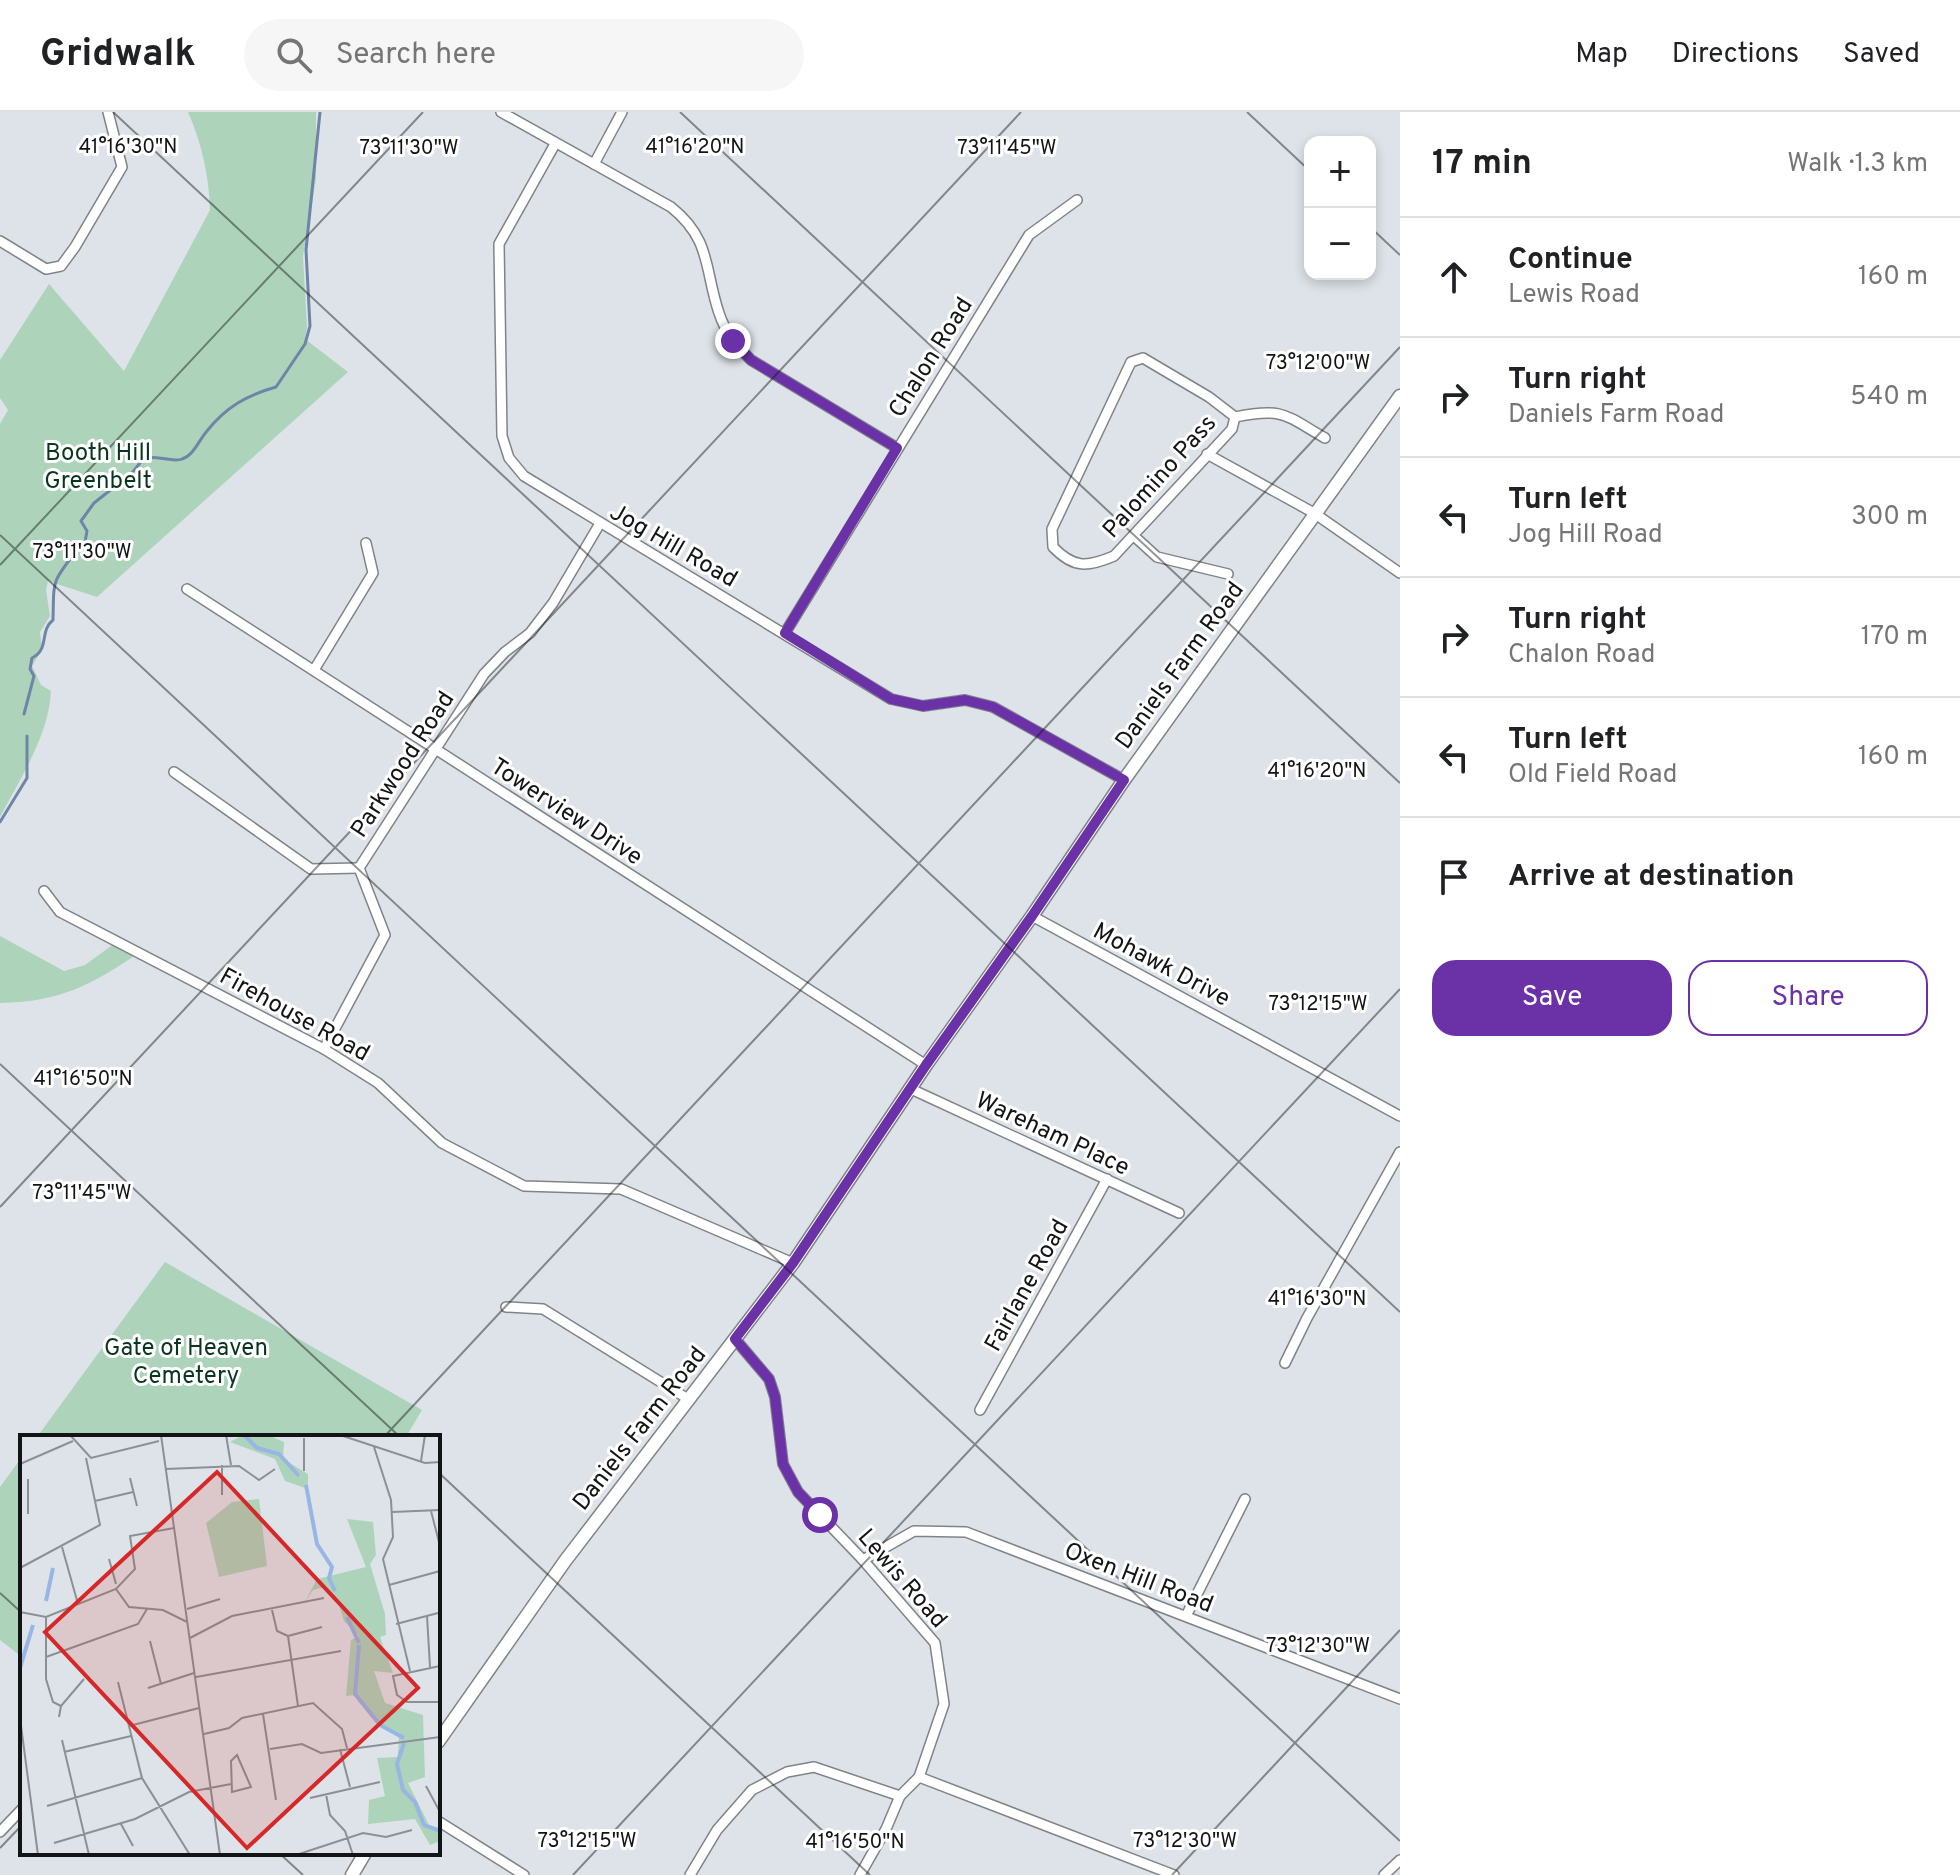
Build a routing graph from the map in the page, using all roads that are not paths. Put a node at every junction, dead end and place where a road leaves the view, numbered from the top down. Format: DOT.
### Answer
graph roads {
  1 [pos="108,112"];
  2 [pos="501,112"];
  3 [pos="622,112"];
  4 [pos="555,144"];
  5 [pos="594,164"];
  6 [pos="1077,200"];
  7 [pos="0,241"];
  8 [pos="1400,396"];
  9 [pos="1235,417"];
  10 [pos="1325,438"];
  11 [pos="897,448"];
  12 [pos="1207,454"];
  13 [pos="1314,513"];
  14 [pos="599,525"];
  15 [pos="1135,537"];
  16 [pos="366,543"];
  17 [pos="1400,573"];
  18 [pos="1228,574"];
  19 [pos="187,589"];
  20 [pos="785,633"];
  21 [pos="314,670"];
  22 [pos="433,749"];
  23 [pos="174,772"];
  24 [pos="1124,780"];
  25 [pos="359,868"];
  26 [pos="44,891"];
  27 [pos="1032,916"];
  28 [pos="324,1049"];
  29 [pos="926,1065"];
  30 [pos="911,1089"];
  31 [pos="1400,1116"];
  32 [pos="1400,1152"];
  33 [pos="1107,1179"];
  34 [pos="1179,1213"];
  35 [pos="793,1263"];
  36 [pos="506,1307"];
  37 [pos="735,1339"];
  38 [pos="1285,1363"];
  39 [pos="688,1399"];
  40 [pos="980,1410"];
  41 [pos="1245,1499"];
  42 [pos="863,1560"];
  43 [pos="1186,1616"];
  44 [pos="1400,1699"];
  45 [pos="440,1739"];
  46 [pos="919,1777"];
  47 [pos="900,1796"];
  48 [pos="20,1811"];
  49 [pos="440,1822"];
  50 [pos="0,1832"];
  51 [pos="364,1855"];
  52 [pos="1400,1860"];
  53 [pos="1145,1870"];
  54 [pos="352,1875"];
  55 [pos="524,1875"];
  56 [pos="690,1875"];
  57 [pos="860,1875"];
  58 [pos="1174,1875"];
  59 [pos="1384,1875"];
  1 -- 7 [label="street"];
  2 -- 4 [label="street"];
  3 -- 5 [label="street"];
  4 -- 5 [label="street"];
  4 -- 14 [label="street, Jog Hill Road"];
  5 -- 11 [label="street"];
  6 -- 11 [label="street, Chalon Road"];
  8 -- 13 [label="main road, Daniels Farm Road"];
  9 -- 10 [label="street"];
  9 -- 12 [label="street, Palomino Pass"];
  9 -- 15 [label="street, Palomino Pass"];
  11 -- 20 [label="street, Chalon Road"];
  12 -- 13 [label="street"];
  12 -- 15 [label="street, Palomino Pass"];
  13 -- 17 [label="street"];
  13 -- 24 [label="main road, Daniels Farm Road"];
  14 -- 20 [label="street, Jog Hill Road"];
  14 -- 22 [label="street, Parkwood Road"];
  15 -- 18 [label="street"];
  16 -- 21 [label="street"];
  19 -- 21 [label="street, Towerview Drive"];
  20 -- 24 [label="street, Jog Hill Road"];
  21 -- 22 [label="street, Towerview Drive"];
  22 -- 25 [label="street, Parkwood Road"];
  22 -- 29 [label="street, Towerview Drive"];
  23 -- 25 [label="street"];
  24 -- 27 [label="main road, Daniels Farm Road"];
  25 -- 28 [label="street, Parkwood Road"];
  26 -- 28 [label="street, Firehouse Road"];
  27 -- 29 [label="main road, Daniels Farm Road"];
  27 -- 31 [label="street, Mohawk Drive"];
  28 -- 35 [label="street, Firehouse Road"];
  29 -- 30 [label="main road, Daniels Farm Road"];
  30 -- 33 [label="street, Wareham Place"];
  30 -- 35 [label="main road, Daniels Farm Road"];
  32 -- 38 [label="street"];
  33 -- 34 [label="street, Wareham Place"];
  33 -- 40 [label="street, Fairlane Road"];
  35 -- 37 [label="main road, Daniels Farm Road"];
  36 -- 39 [label="street"];
  37 -- 39 [label="main road, Daniels Farm Road"];
  37 -- 42 [label="street, Lewis Road"];
  39 -- 45 [label="main road, Daniels Farm Road"];
  41 -- 43 [label="street"];
  42 -- 43 [label="street, Oxen Hill Road"];
  42 -- 46 [label="street, Lewis Road"];
  43 -- 44 [label="street, Oxen Hill Road"];
  46 -- 47 [label="street"];
  46 -- 53 [label="street"];
  47 -- 56 [label="street"];
  47 -- 57 [label="street"];
  48 -- 50 [label="street"];
  49 -- 55 [label="street"];
  51 -- 54 [label="main road"];
  52 -- 59 [label="street"];
  53 -- 58 [label="street"];
}
